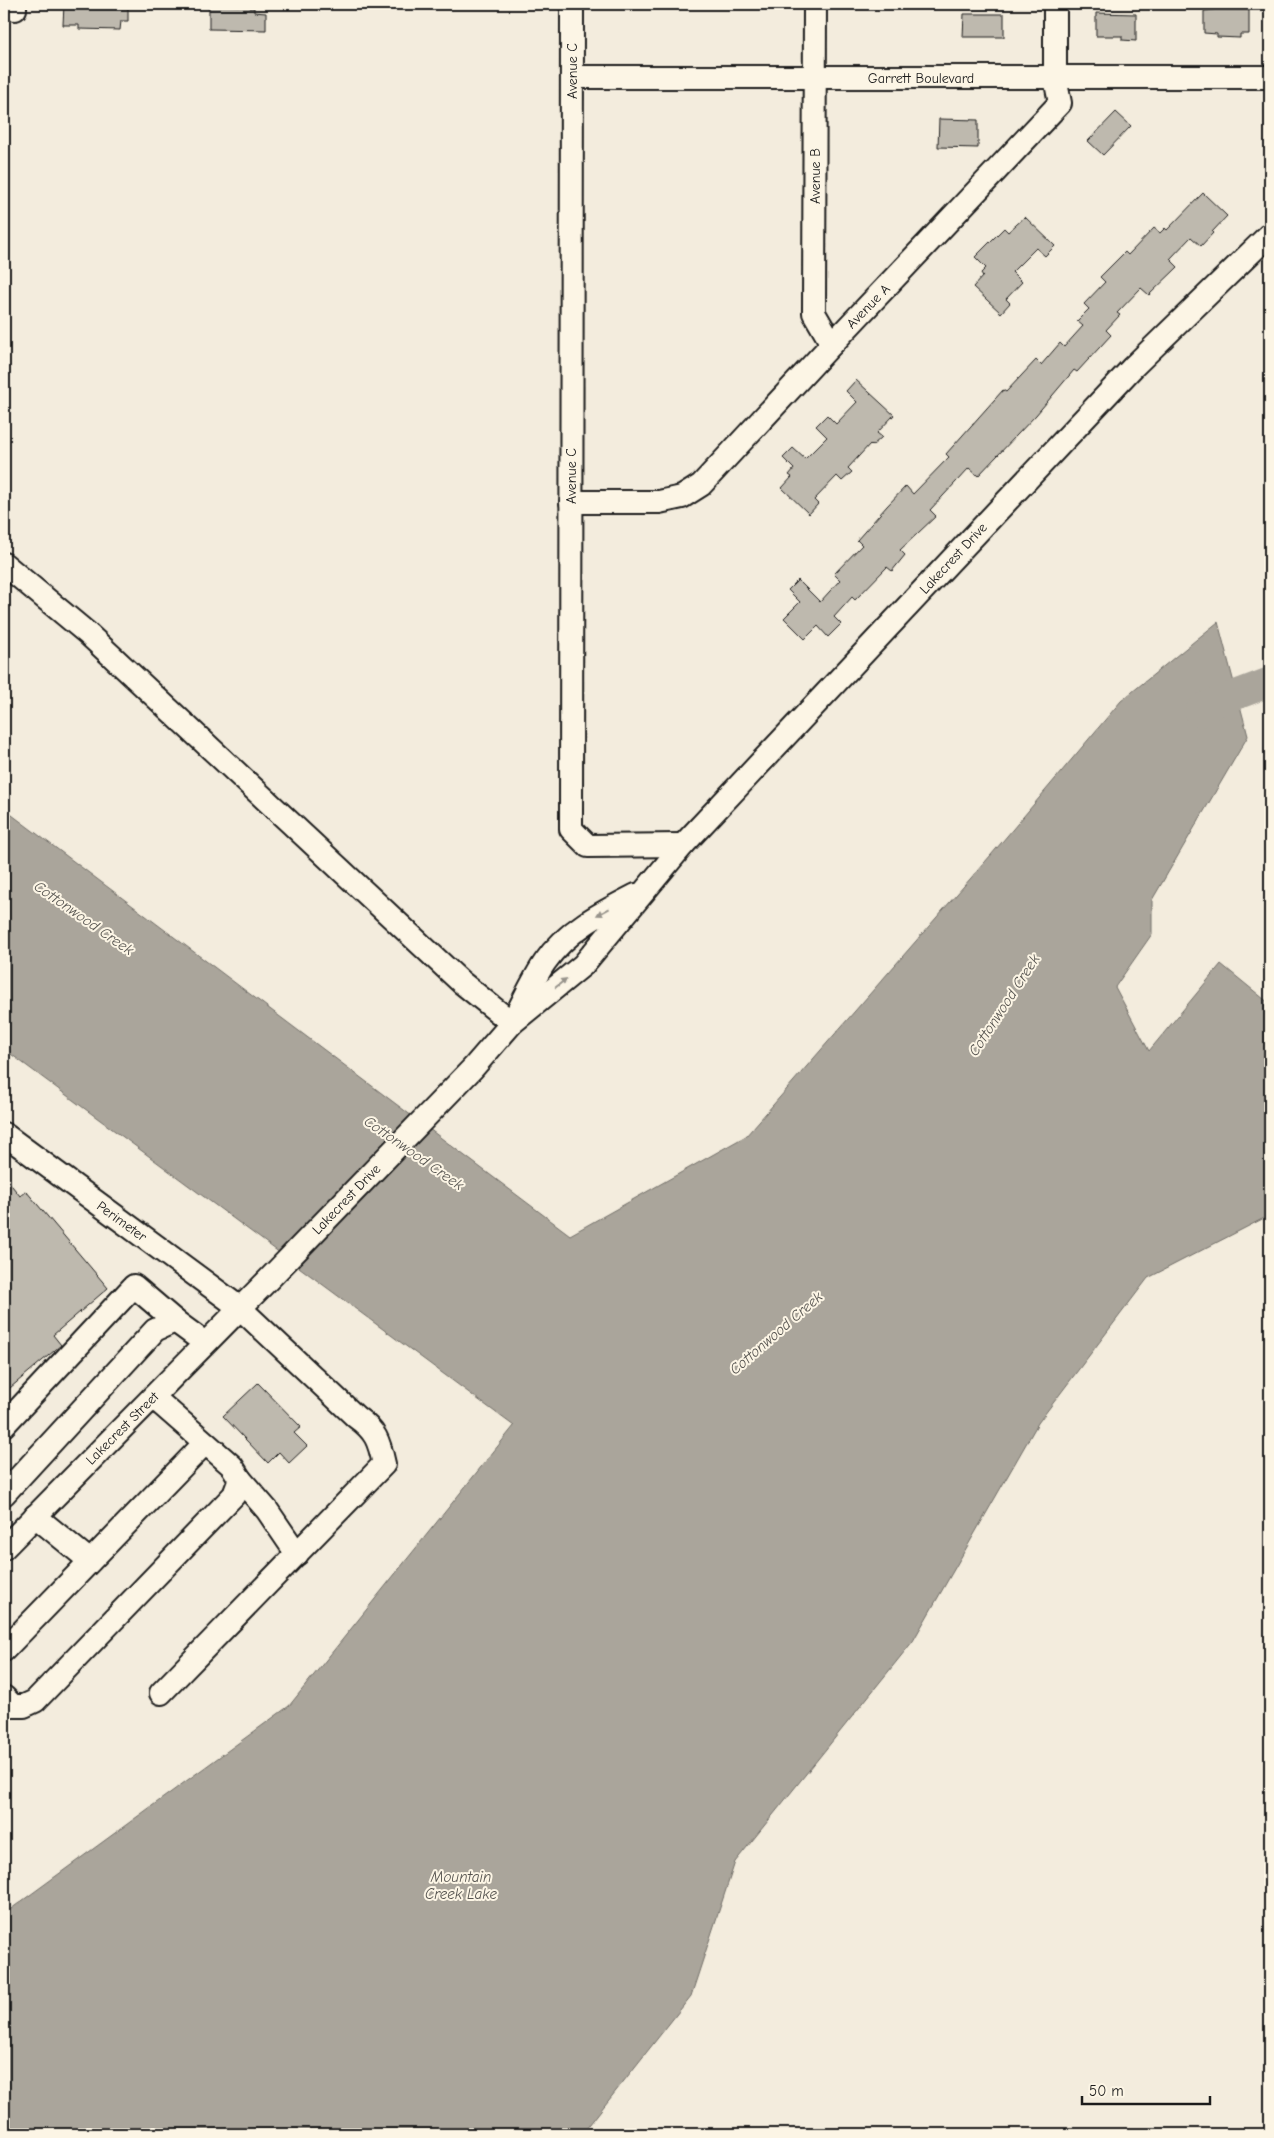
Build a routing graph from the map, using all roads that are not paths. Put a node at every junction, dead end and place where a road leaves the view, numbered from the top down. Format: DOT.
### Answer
graph roads {
  1 [pos="572,4"];
  2 [pos="815,4"];
  3 [pos="1055,4"];
  4 [pos="572,77"];
  5 [pos="815,77"];
  6 [pos="1270,77"];
  7 [pos="1055,78"];
  8 [pos="1270,234"];
  9 [pos="832,344"];
  10 [pos="571,502"];
  11 [pos="4,564"];
  12 [pos="682,846"];
  13 [pos="646,890"];
  14 [pos="512,1023"];
  15 [pos="4,1134"];
  16 [pos="240,1308"];
  17 [pos="174,1322"];
  18 [pos="205,1343"];
  19 [pos="153,1397"];
  20 [pos="4,1425"];
  21 [pos="204,1442"];
  22 [pos="240,1480"];
  23 [pos="4,1494"];
  24 [pos="36,1516"];
  25 [pos="4,1548"];
  26 [pos="297,1554"];
  27 [pos="90,1561"];
  28 [pos="4,1650"];
  29 [pos="161,1693"];
  30 [pos="4,1697"];
  1 -- 4 [label="street, Avenue C"];
  2 -- 5 [label="street, Avenue B"];
  3 -- 7 [label="street, Avenue A"];
  4 -- 5 [label="street, Garrett Boulevard"];
  4 -- 10 [label="street, Avenue C"];
  5 -- 7 [label="street, Garrett Boulevard"];
  5 -- 9 [label="street, Avenue B"];
  6 -- 7 [label="street, Garrett Boulevard"];
  7 -- 9 [label="street, Avenue A"];
  8 -- 12 [label="street, Lakecrest Drive"];
  9 -- 10 [label="street, Avenue A"];
  10 -- 12 [label="street, Avenue C"];
  11 -- 14 [label="street"];
  12 -- 13 [label="street, Lakecrest Drive"];
  14 -- 13 [label="street, Lakecrest Drive, one-way"];
  13 -- 14 [label="street, Lakecrest Drive, one-way"];
  14 -- 16 [label="street, Lakecrest Drive"];
  15 -- 16 [label="street, Perimeter"];
  16 -- 18 [label="street, Lakecrest Street"];
  16 -- 26 [label="street, Perimeter"];
  17 -- 18 [label="street"];
  17 -- 20 [label="street"];
  17 -- 23 [label="street"];
  18 -- 19 [label="street, Lakecrest Street"];
  19 -- 21 [label="street"];
  19 -- 24 [label="street, Lakecrest Street"];
  21 -- 22 [label="street"];
  21 -- 27 [label="street"];
  22 -- 26 [label="street"];
  22 -- 30 [label="street"];
  24 -- 25 [label="street, Lakecrest Street"];
  24 -- 27 [label="street"];
  26 -- 29 [label="street"];
  27 -- 28 [label="street"];
}
